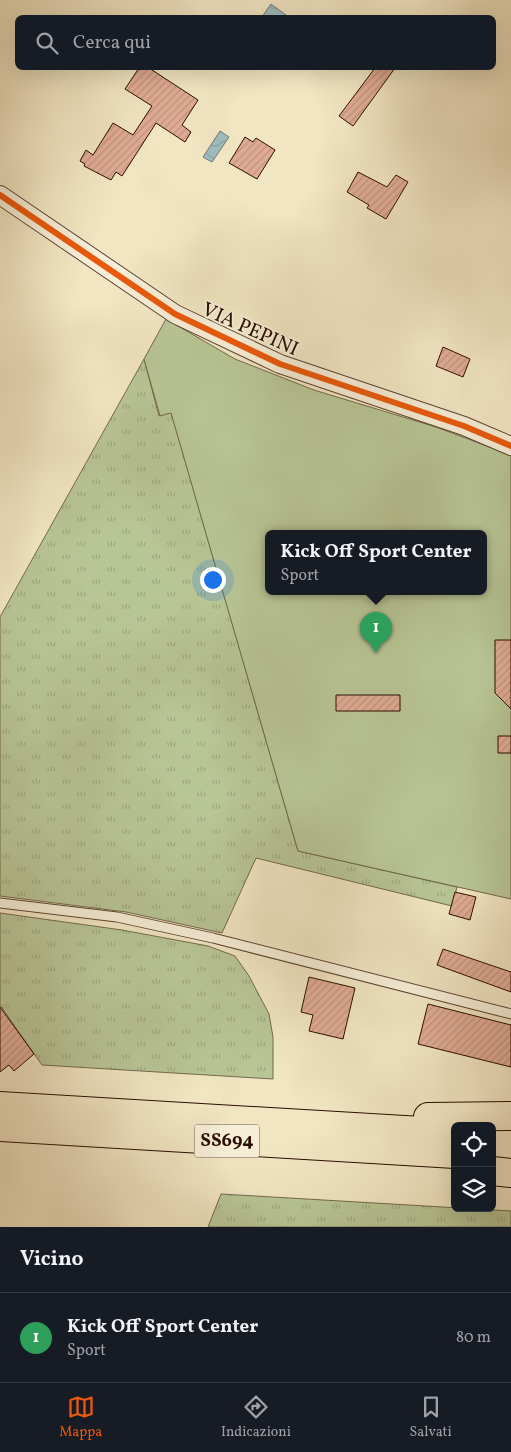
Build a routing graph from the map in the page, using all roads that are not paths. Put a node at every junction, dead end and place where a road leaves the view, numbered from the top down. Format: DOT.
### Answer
graph roads {
  1 [pos="0,194"];
  2 [pos="511,446"];
  3 [pos="0,903"];
  4 [pos="511,1014"];
  5 [pos="511,1116"];
  6 [pos="1,1122"];
  7 [pos="278,1123"];
  8 [pos="451,1133"];
  9 [pos="496,1135"];
  10 [pos="511,1136"];
  11 [pos="390,1151"];
  12 [pos="451,1154"];
  13 [pos="496,1156"];
  14 [pos="511,1157"];
  15 [pos="451,1168"];
  16 [pos="496,1171"];
  17 [pos="511,1173"];
  1 -- 2 [label="street, VIA PEPINI"];
  3 -- 4 [label="lane"];
  5 -- 7 [label="highway"];
  6 -- 7 [label="highway, SS694"];
  6 -- 11 [label="highway, SS694"];
  7 -- 8 [label="highway, SS694"];
  9 -- 10 [label="highway"];
  11 -- 12 [label="highway, SS694"];
  11 -- 15 [label="highway"];
  13 -- 14 [label="highway"];
  16 -- 17 [label="highway"];
}
